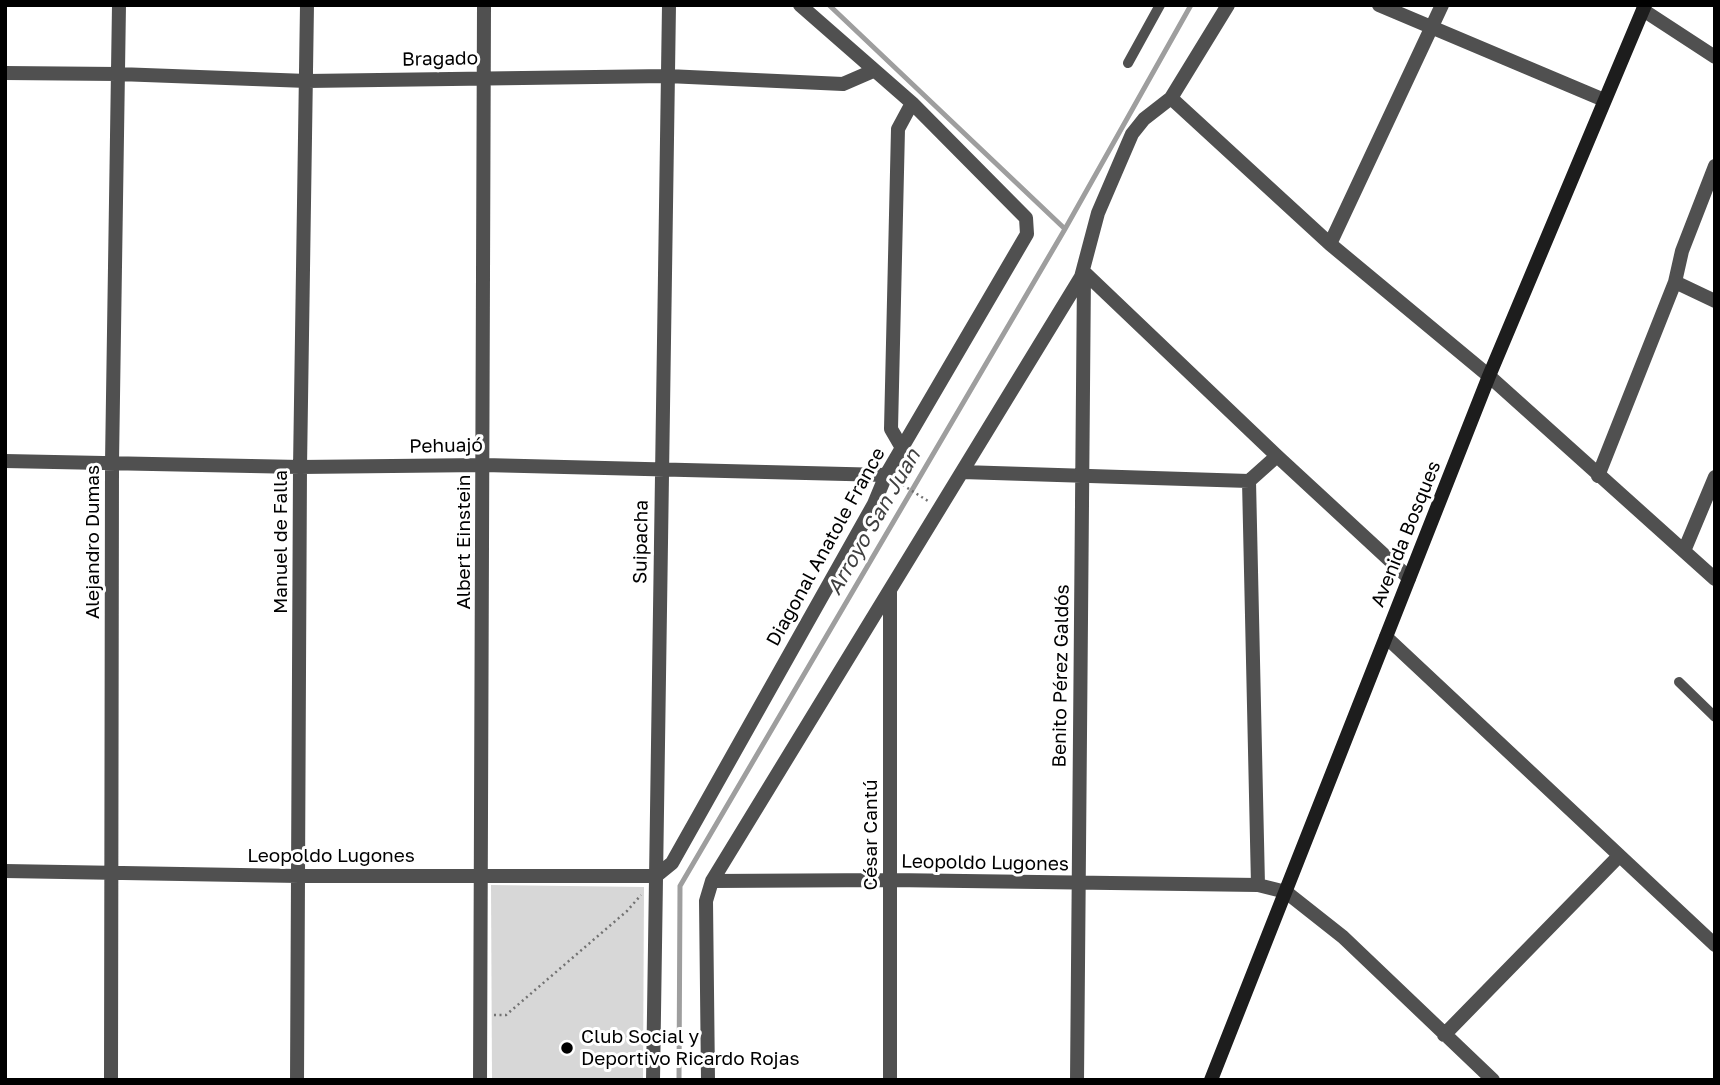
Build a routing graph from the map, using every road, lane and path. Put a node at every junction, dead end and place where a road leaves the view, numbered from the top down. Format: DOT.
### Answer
graph roads {
  1 [pos="119,5"];
  2 [pos="307,5"];
  3 [pos="484,5"];
  4 [pos="669,5"];
  5 [pos="800,5"];
  6 [pos="1160,5"];
  7 [pos="1228,5"];
  8 [pos="1379,5"];
  9 [pos="1442,5"];
  10 [pos="1644,8"];
  11 [pos="1431,29"];
  12 [pos="1715,58"];
  13 [pos="1128,63"];
  14 [pos="873,71"];
  15 [pos="5,73"];
  16 [pos="118,74"];
  17 [pos="667,76"];
  18 [pos="484,77"];
  19 [pos="307,81"];
  20 [pos="1171,98"];
  21 [pos="1604,100"];
  22 [pos="912,103"];
  23 [pos="1715,166"];
  24 [pos="1331,244"];
  25 [pos="1082,275"];
  26 [pos="1675,282"];
  27 [pos="1715,302"];
  28 [pos="1489,376"];
  29 [pos="902,448"];
  30 [pos="1277,456"];
  31 [pos="5,461"];
  32 [pos="112,462"];
  33 [pos="484,464"];
  34 [pos="300,467"];
  35 [pos="662,469"];
  36 [pos="962,471"];
  37 [pos="1082,475"];
  38 [pos="1598,476"];
  39 [pos="1715,477"];
  40 [pos="893,479"];
  41 [pos="1249,481"];
  42 [pos="917,494"];
  43 [pos="1684,551"];
  44 [pos="1409,578"];
  45 [pos="1715,579"];
  46 [pos="890,590"];
  47 [pos="1386,637"];
  48 [pos="1679,682"];
  49 [pos="1715,717"];
  50 [pos="1619,856"];
  51 [pos="5,871"];
  52 [pos="113,873"];
  53 [pos="481,875"];
  54 [pos="299,876"];
  55 [pos="656,876"];
  56 [pos="891,880"];
  57 [pos="712,881"];
  58 [pos="1078,884"];
  59 [pos="1258,884"];
  60 [pos="1286,892"];
  61 [pos="1715,944"];
  62 [pos="481,1015"];
  63 [pos="1444,1035"];
  64 [pos="111,1080"];
  65 [pos="297,1080"];
  66 [pos="481,1080"];
  67 [pos="653,1080"];
  68 [pos="708,1080"];
  69 [pos="890,1080"];
  70 [pos="1077,1080"];
  71 [pos="1211,1080"];
  72 [pos="1493,1080"];
  1 -- 16 [label="street, Alejandro Dumas"];
  2 -- 19 [label="street, Manuel de Falla"];
  3 -- 18 [label="street, Albert Einstein"];
  4 -- 17 [label="street, Suipacha"];
  5 -- 14 [label="street"];
  6 -- 13 [label="lane"];
  7 -- 20 [label="street, Benito Pérez Galdós"];
  8 -- 11 [label="street"];
  9 -- 11 [label="street"];
  10 -- 12 [label="street"];
  10 -- 21 [label="main road, Avenida Bosques"];
  11 -- 21 [label="street"];
  11 -- 24 [label="street"];
  14 -- 17 [label="street, Bragado"];
  14 -- 22 [label="street"];
  15 -- 16 [label="street, Bragado"];
  16 -- 19 [label="street, Bragado"];
  16 -- 32 [label="street, Alejandro Dumas"];
  17 -- 18 [label="street, Bragado"];
  17 -- 35 [label="street, Suipacha"];
  18 -- 19 [label="street, Bragado"];
  18 -- 33 [label="street, Albert Einstein"];
  19 -- 34 [label="street, Manuel de Falla"];
  20 -- 24 [label="street"];
  20 -- 25 [label="street, Benito Pérez Galdós"];
  21 -- 28 [label="main road, Avenida Bosques"];
  22 -- 29 [label="street"];
  22 -- 29 [label="street, Diagonal Anatole France"];
  23 -- 26 [label="street"];
  24 -- 28 [label="street"];
  25 -- 30 [label="street"];
  25 -- 36 [label="street"];
  25 -- 37 [label="street, Benito Pérez Galdós"];
  26 -- 27 [label="street"];
  26 -- 38 [label="street"];
  28 -- 38 [label="street"];
  28 -- 44 [label="main road, Avenida Bosques"];
  29 -- 40 [label="street, Diagonal Anatole France"];
  30 -- 41 [label="street"];
  30 -- 44 [label="street"];
  31 -- 32 [label="street, Pehuajó"];
  32 -- 34 [label="street, Pehuajó"];
  32 -- 52 [label="street, Alejandro Dumas"];
  33 -- 34 [label="street, Pehuajó"];
  33 -- 35 [label="street, Pehuajó"];
  33 -- 53 [label="street, Albert Einstein"];
  34 -- 54 [label="street, Manuel de Falla"];
  35 -- 40 [label="street, Pehuajó"];
  35 -- 55 [label="street, Suipacha"];
  36 -- 37 [label="street"];
  36 -- 46 [label="street"];
  37 -- 41 [label="street"];
  37 -- 58 [label="street, Benito Pérez Galdós"];
  38 -- 43 [label="street"];
  39 -- 43 [label="street"];
  40 -- 42 [label="path"];
  40 -- 55 [label="street, Diagonal Anatole France"];
  41 -- 59 [label="street"];
  43 -- 45 [label="street"];
  44 -- 47 [label="main road, Avenida Bosques"];
  46 -- 56 [label="street, César Cantú"];
  46 -- 57 [label="street"];
  47 -- 50 [label="street"];
  47 -- 60 [label="main road, Avenida Bosques"];
  48 -- 49 [label="lane"];
  50 -- 61 [label="street"];
  50 -- 63 [label="street"];
  51 -- 52 [label="street, Leopoldo Lugones"];
  52 -- 54 [label="street, Leopoldo Lugones"];
  52 -- 64 [label="street, Alejandro Dumas"];
  53 -- 54 [label="street, Leopoldo Lugones"];
  53 -- 55 [label="street, Leopoldo Lugones"];
  53 -- 62 [label="street, Albert Einstein"];
  54 -- 65 [label="street, Manuel de Falla"];
  55 -- 62 [label="path"];
  55 -- 67 [label="street, Suipacha"];
  56 -- 57 [label="street, Leopoldo Lugones"];
  56 -- 58 [label="street, Leopoldo Lugones"];
  56 -- 69 [label="street, César Cantú"];
  57 -- 68 [label="street"];
  58 -- 59 [label="street, Leopoldo Lugones"];
  58 -- 70 [label="street, Benito Pérez Galdós"];
  59 -- 60 [label="street, Leopoldo Lugones"];
  60 -- 63 [label="street"];
  60 -- 71 [label="main road, Avenida Bosques"];
  62 -- 66 [label="street, Albert Einstein"];
  63 -- 72 [label="street"];
}
